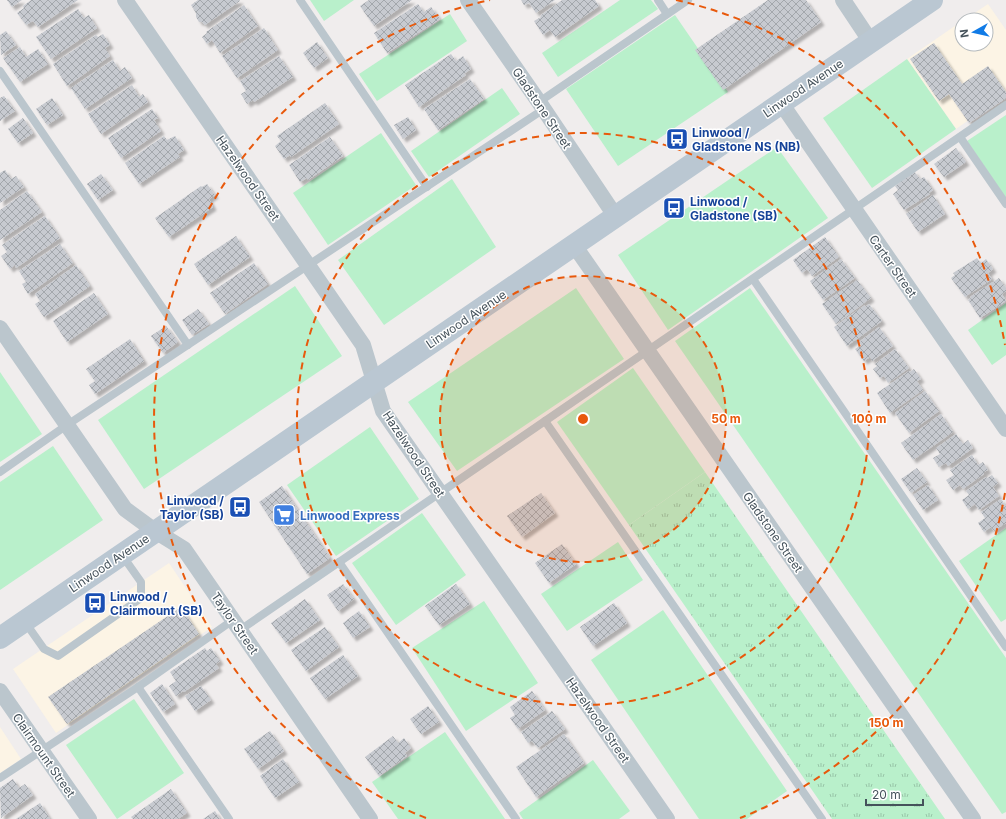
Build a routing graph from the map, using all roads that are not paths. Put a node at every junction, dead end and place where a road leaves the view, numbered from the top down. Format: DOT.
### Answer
graph roads {
  1 [pos="125,0"];
  2 [pos="300,0"];
  3 [pos="468,0"];
  4 [pos="658,0"];
  5 [pos="688,0"];
  6 [pos="843,0"];
  7 [pos="932,0"];
  8 [pos="667,14"];
  9 [pos="872,42"];
  10 [pos="0,71"];
  11 [pos="781,103"];
  12 [pos="541,105"];
  13 [pos="1006,105"];
  14 [pos="960,137"];
  15 [pos="427,187"];
  16 [pos="1006,204"];
  17 [pos="854,209"];
  18 [pos="616,217"];
  19 [pos="574,245"];
  20 [pos="309,266"];
  21 [pos="753,279"];
  22 [pos="0,328"];
  23 [pos="188,345"];
  24 [pos="647,351"];
  25 [pos="375,381"];
  26 [pos="545,421"];
  27 [pos="67,425"];
  28 [pos="1006,429"];
  29 [pos="0,472"];
  30 [pos="440,493"];
  31 [pos="155,531"];
  32 [pos="122,554"];
  33 [pos="339,562"];
  34 [pos="25,621"];
  35 [pos="237,625"];
  36 [pos="0,638"];
  37 [pos="1006,647"];
  38 [pos="138,687"];
  39 [pos="0,691"];
  40 [pos="42,751"];
  41 [pos="0,778"];
  42 [pos="89,819"];
  43 [pos="229,819"];
  44 [pos="370,819"];
  45 [pos="516,819"];
  46 [pos="667,819"];
  47 [pos="822,819"];
  48 [pos="973,819"];
  1 -- 20 [label="street, Hazelwood Street"];
  2 -- 15 [label="lane"];
  3 -- 12 [label="street, Gladstone Street"];
  4 -- 8 [label="lane"];
  5 -- 8 [label="lane"];
  6 -- 9 [label="street"];
  7 -- 9 [label="street, Linwood Avenue"];
  8 -- 12 [label="lane"];
  9 -- 11 [label="street, Linwood Avenue"];
  10 -- 23 [label="lane"];
  11 -- 17 [label="street, Carter Street"];
  11 -- 18 [label="street, Linwood Avenue"];
  12 -- 15 [label="lane"];
  12 -- 18 [label="street, Gladstone Street"];
  13 -- 14 [label="lane"];
  14 -- 16 [label="lane"];
  14 -- 17 [label="lane"];
  15 -- 20 [label="lane"];
  17 -- 21 [label="lane"];
  17 -- 28 [label="street, Carter Street"];
  18 -- 19 [label="street, Linwood Avenue"];
  19 -- 24 [label="street, Gladstone Street"];
  19 -- 25 [label="street, Linwood Avenue"];
  20 -- 23 [label="lane"];
  20 -- 25 [label="street, Hazelwood Street"];
  21 -- 24 [label="lane"];
  21 -- 37 [label="lane"];
  22 -- 27 [label="street, Taylor Street"];
  23 -- 27 [label="lane"];
  24 -- 26 [label="lane"];
  24 -- 48 [label="street, Gladstone Street"];
  25 -- 30 [label="street, Hazelwood Street"];
  25 -- 31 [label="street, Linwood Avenue"];
  26 -- 30 [label="lane"];
  26 -- 47 [label="lane"];
  27 -- 29 [label="lane"];
  27 -- 31 [label="street, Taylor Street"];
  30 -- 33 [label="lane"];
  30 -- 46 [label="street, Hazelwood Street"];
  31 -- 32 [label="street, Linwood Avenue"];
  31 -- 35 [label="street, Taylor Street"];
  32 -- 34 [label="street, Linwood Avenue"];
  32 -- 34 [label="lane"];
  33 -- 35 [label="lane"];
  33 -- 45 [label="lane"];
  34 -- 36 [label="street, Linwood Avenue"];
  35 -- 38 [label="lane"];
  35 -- 44 [label="street, Taylor Street"];
  38 -- 40 [label="lane"];
  38 -- 43 [label="lane"];
  39 -- 40 [label="street, Clairmount Street"];
  40 -- 41 [label="lane"];
  40 -- 42 [label="street, Clairmount Street"];
}
